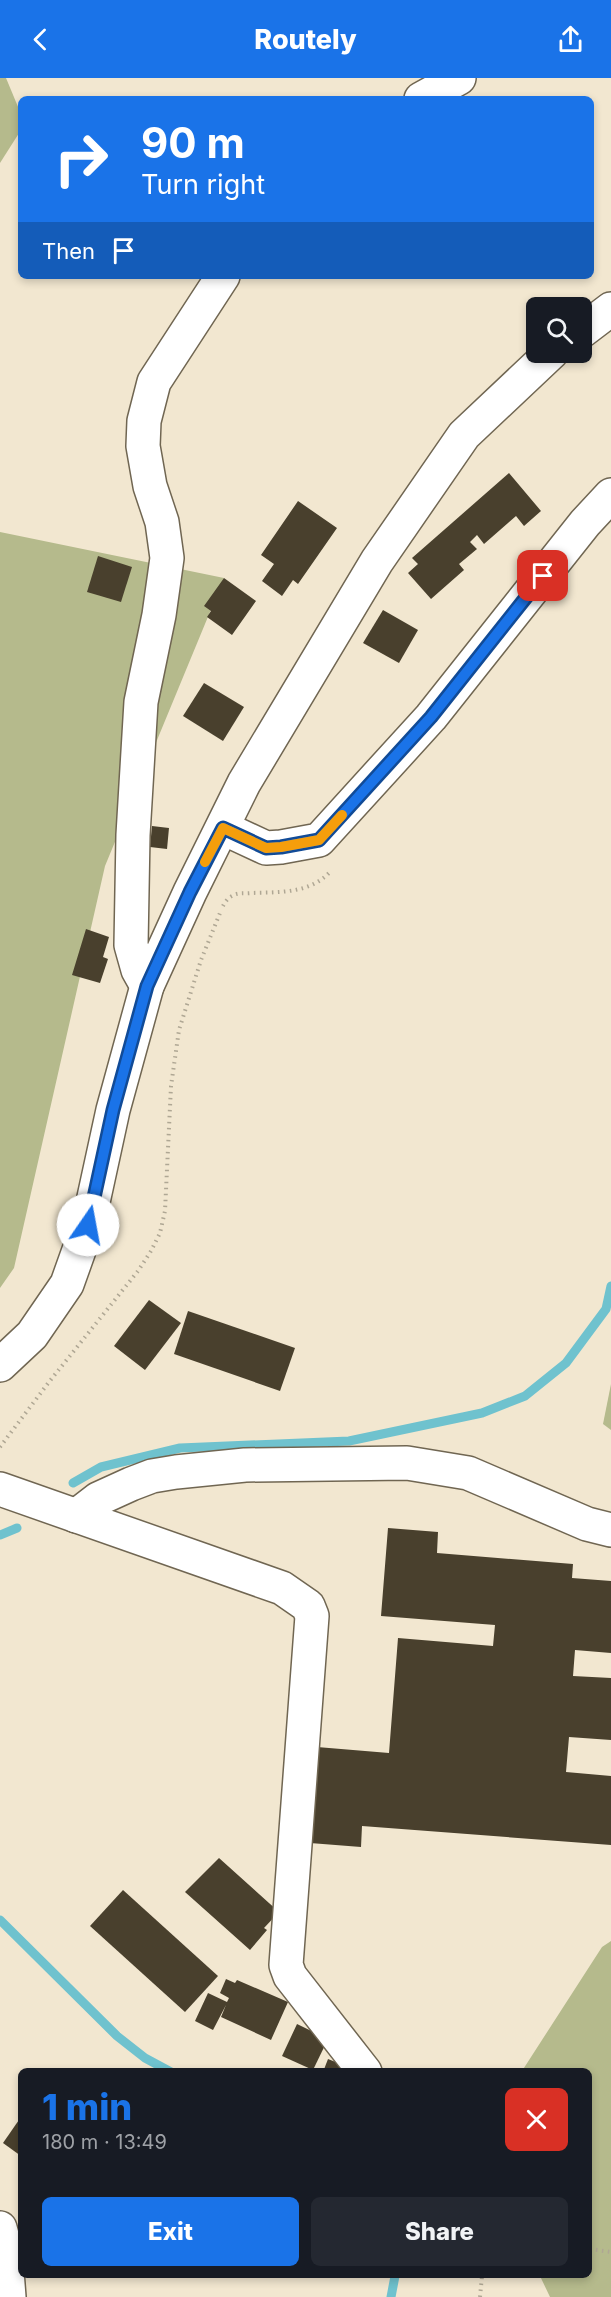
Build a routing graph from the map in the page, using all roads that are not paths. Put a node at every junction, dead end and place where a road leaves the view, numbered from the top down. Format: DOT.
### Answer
graph roads {
  1 [pos="459,78"];
  2 [pos="426,96"];
  3 [pos="221,279"];
  4 [pos="611,309"];
  5 [pos="592,323"];
  6 [pos="540,363"];
  7 [pos="611,495"];
  8 [pos="223,828"];
  9 [pos="147,986"];
  10 [pos="0,1365"];
  11 [pos="0,1489"];
  12 [pos="76,1516"];
  13 [pos="611,1530"];
  14 [pos="362,2068"];
  15 [pos="0,2228"];
  16 [pos="9,2297"];
  1 -- 2 [label="street"];
  3 -- 9 [label="street"];
  4 -- 5 [label="street"];
  6 -- 8 [label="street"];
  7 -- 8 [label="street"];
  8 -- 9 [label="street"];
  9 -- 10 [label="street"];
  11 -- 12 [label="street"];
  12 -- 13 [label="street"];
  12 -- 14 [label="street"];
  15 -- 16 [label="street"];
}
